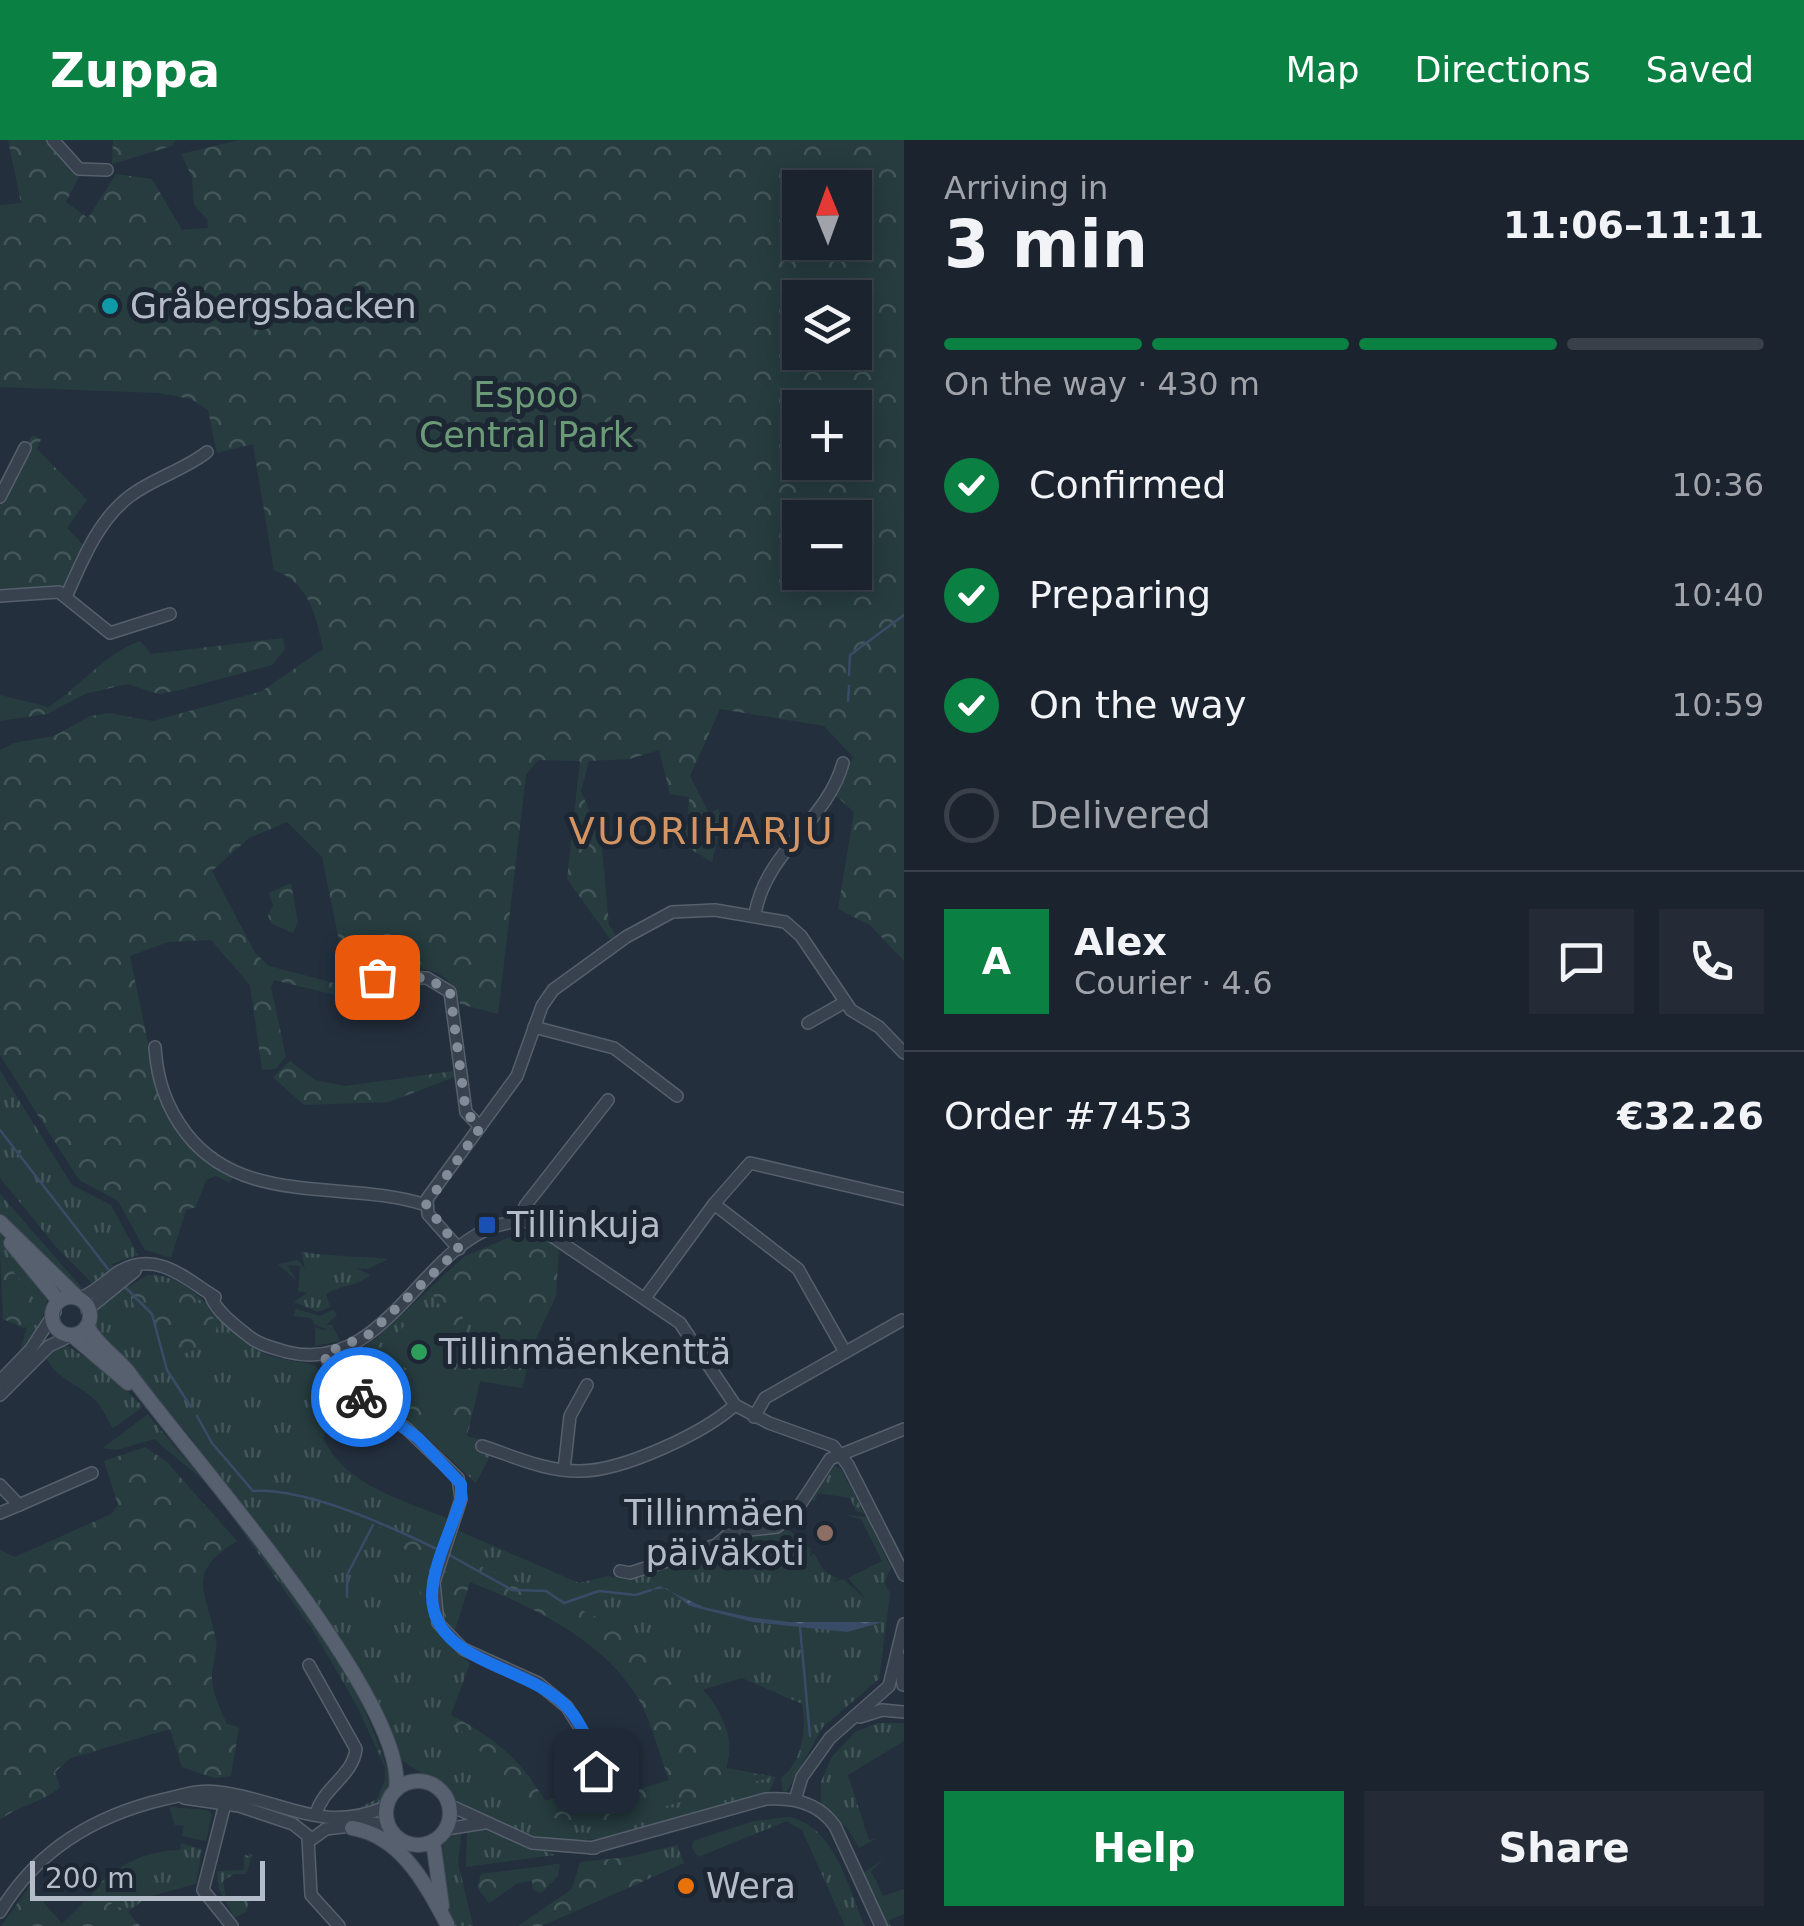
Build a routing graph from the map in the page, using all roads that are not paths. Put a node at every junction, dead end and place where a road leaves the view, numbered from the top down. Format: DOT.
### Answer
graph roads {
  1 [pos="52,140"];
  2 [pos="107,170"];
  3 [pos="25,448"];
  4 [pos="207,452"];
  5 [pos="0,496"];
  6 [pos="0,596"];
  7 [pos="66,597"];
  8 [pos="170,614"];
  9 [pos="843,763"];
  10 [pos="755,914"];
  11 [pos="352,982"];
  12 [pos="845,1002"];
  13 [pos="808,1023"];
  14 [pos="534,1027"];
  15 [pos="156,1047"];
  16 [pos="904,1053"];
  17 [pos="677,1096"];
  18 [pos="608,1100"];
  19 [pos="480,1128"];
  20 [pos="904,1199"];
  21 [pos="714,1204"];
  22 [pos="426,1205"];
  23 [pos="524,1221"];
  24 [pos="0,1222"];
  25 [pos="0,1230"];
  26 [pos="459,1249"];
  27 [pos="645,1298"];
  28 [pos="56,1306"];
  29 [pos="82,1308"];
  30 [pos="902,1320"];
  31 [pos="71,1337"];
  32 [pos="845,1352"];
  33 [pos="324,1354"];
  34 [pos="0,1381"];
  35 [pos="587,1385"];
  36 [pos="0,1395"];
  37 [pos="144,1397"];
  38 [pos="736,1405"];
  39 [pos="754,1417"];
  40 [pos="904,1429"];
  41 [pos="482,1446"];
  42 [pos="841,1454"];
  43 [pos="564,1470"];
  44 [pos="92,1473"];
  45 [pos="0,1485"];
  46 [pos="19,1505"];
  47 [pos="0,1513"];
  48 [pos="620,1571"];
  49 [pos="904,1575"];
  50 [pos="904,1624"];
  51 [pos="898,1652"];
  52 [pos="309,1665"];
  53 [pos="904,1685"];
  54 [pos="886,1691"];
  55 [pos="888,1710"];
  56 [pos="904,1712"];
  57 [pos="853,1719"];
  58 [pos="393,1757"];
  59 [pos="420,1781"];
  60 [pos="396,1790"];
  61 [pos="227,1798"];
  62 [pos="604,1799"];
  63 [pos="794,1800"];
  64 [pos="449,1804"];
  65 [pos="386,1808"];
  66 [pos="484,1823"];
  67 [pos="314,1826"];
  68 [pos="389,1827"];
  69 [pos="352,1828"];
  70 [pos="446,1829"];
  71 [pos="405,1842"];
  72 [pos="432,1842"];
  73 [pos="441,1900"];
  74 [pos="0,1912"];
  75 [pos="447,1925"];
  76 [pos="232,1926"];
  77 [pos="339,1926"];
  78 [pos="880,1926"];
  1 -- 2 [label="street"];
  3 -- 5 [label="street"];
  4 -- 7 [label="street"];
  6 -- 7 [label="street"];
  7 -- 8 [label="street"];
  9 -- 10 [label="street"];
  10 -- 12 [label="street"];
  10 -- 14 [label="street"];
  11 -- 19 [label="street"];
  12 -- 13 [label="street"];
  12 -- 16 [label="street"];
  14 -- 17 [label="street"];
  14 -- 19 [label="street"];
  15 -- 22 [label="street"];
  18 -- 23 [label="street"];
  19 -- 22 [label="street"];
  20 -- 21 [label="street"];
  21 -- 27 [label="street"];
  21 -- 32 [label="street"];
  22 -- 26 [label="street"];
  23 -- 26 [label="street"];
  23 -- 27 [label="street"];
  24 -- 29 [label="main road"];
  25 -- 28 [label="main road"];
  26 -- 33 [label="street"];
  27 -- 38 [label="street"];
  28 -- 29 [label="main road"];
  28 -- 31 [label="main road"];
  28 -- 34 [label="street"];
  29 -- 31 [label="main road"];
  29 -- 33 [label="street"];
  29 -- 37 [label="main road"];
  30 -- 32 [label="street"];
  31 -- 36 [label="street"];
  31 -- 37 [label="main road"];
  32 -- 39 [label="street"];
  33 -- 62 [label="street"];
  35 -- 43 [label="street"];
  37 -- 58 [label="main road"];
  38 -- 39 [label="street"];
  38 -- 43 [label="street"];
  39 -- 42 [label="street"];
  40 -- 42 [label="street"];
  41 -- 43 [label="street"];
  42 -- 48 [label="street"];
  42 -- 49 [label="street"];
  44 -- 46 [label="street"];
  45 -- 46 [label="street"];
  46 -- 47 [label="street"];
  50 -- 51 [label="street"];
  51 -- 53 [label="street"];
  51 -- 54 [label="street"];
  52 -- 67 [label="street"];
  53 -- 54 [label="street"];
  54 -- 55 [label="street"];
  54 -- 57 [label="street"];
  55 -- 56 [label="street"];
  55 -- 57 [label="street"];
  57 -- 63 [label="street"];
  58 -- 59 [label="main road"];
  58 -- 60 [label="main road"];
  59 -- 60 [label="main road"];
  59 -- 64 [label="main road"];
  60 -- 65 [label="main road"];
  61 -- 67 [label="street"];
  61 -- 74 [label="street"];
  61 -- 76 [label="street"];
  63 -- 66 [label="street"];
  63 -- 78 [label="street"];
  64 -- 66 [label="street"];
  64 -- 70 [label="main road"];
  65 -- 67 [label="street"];
  65 -- 68 [label="main road"];
  66 -- 70 [label="street"];
  67 -- 69 [label="street"];
  67 -- 77 [label="street"];
  68 -- 69 [label="street"];
  68 -- 71 [label="main road"];
  69 -- 75 [label="main road"];
  70 -- 72 [label="main road"];
  71 -- 72 [label="main road"];
  71 -- 73 [label="main road"];
  72 -- 73 [label="main road"];
  73 -- 75 [label="main road"];
}
